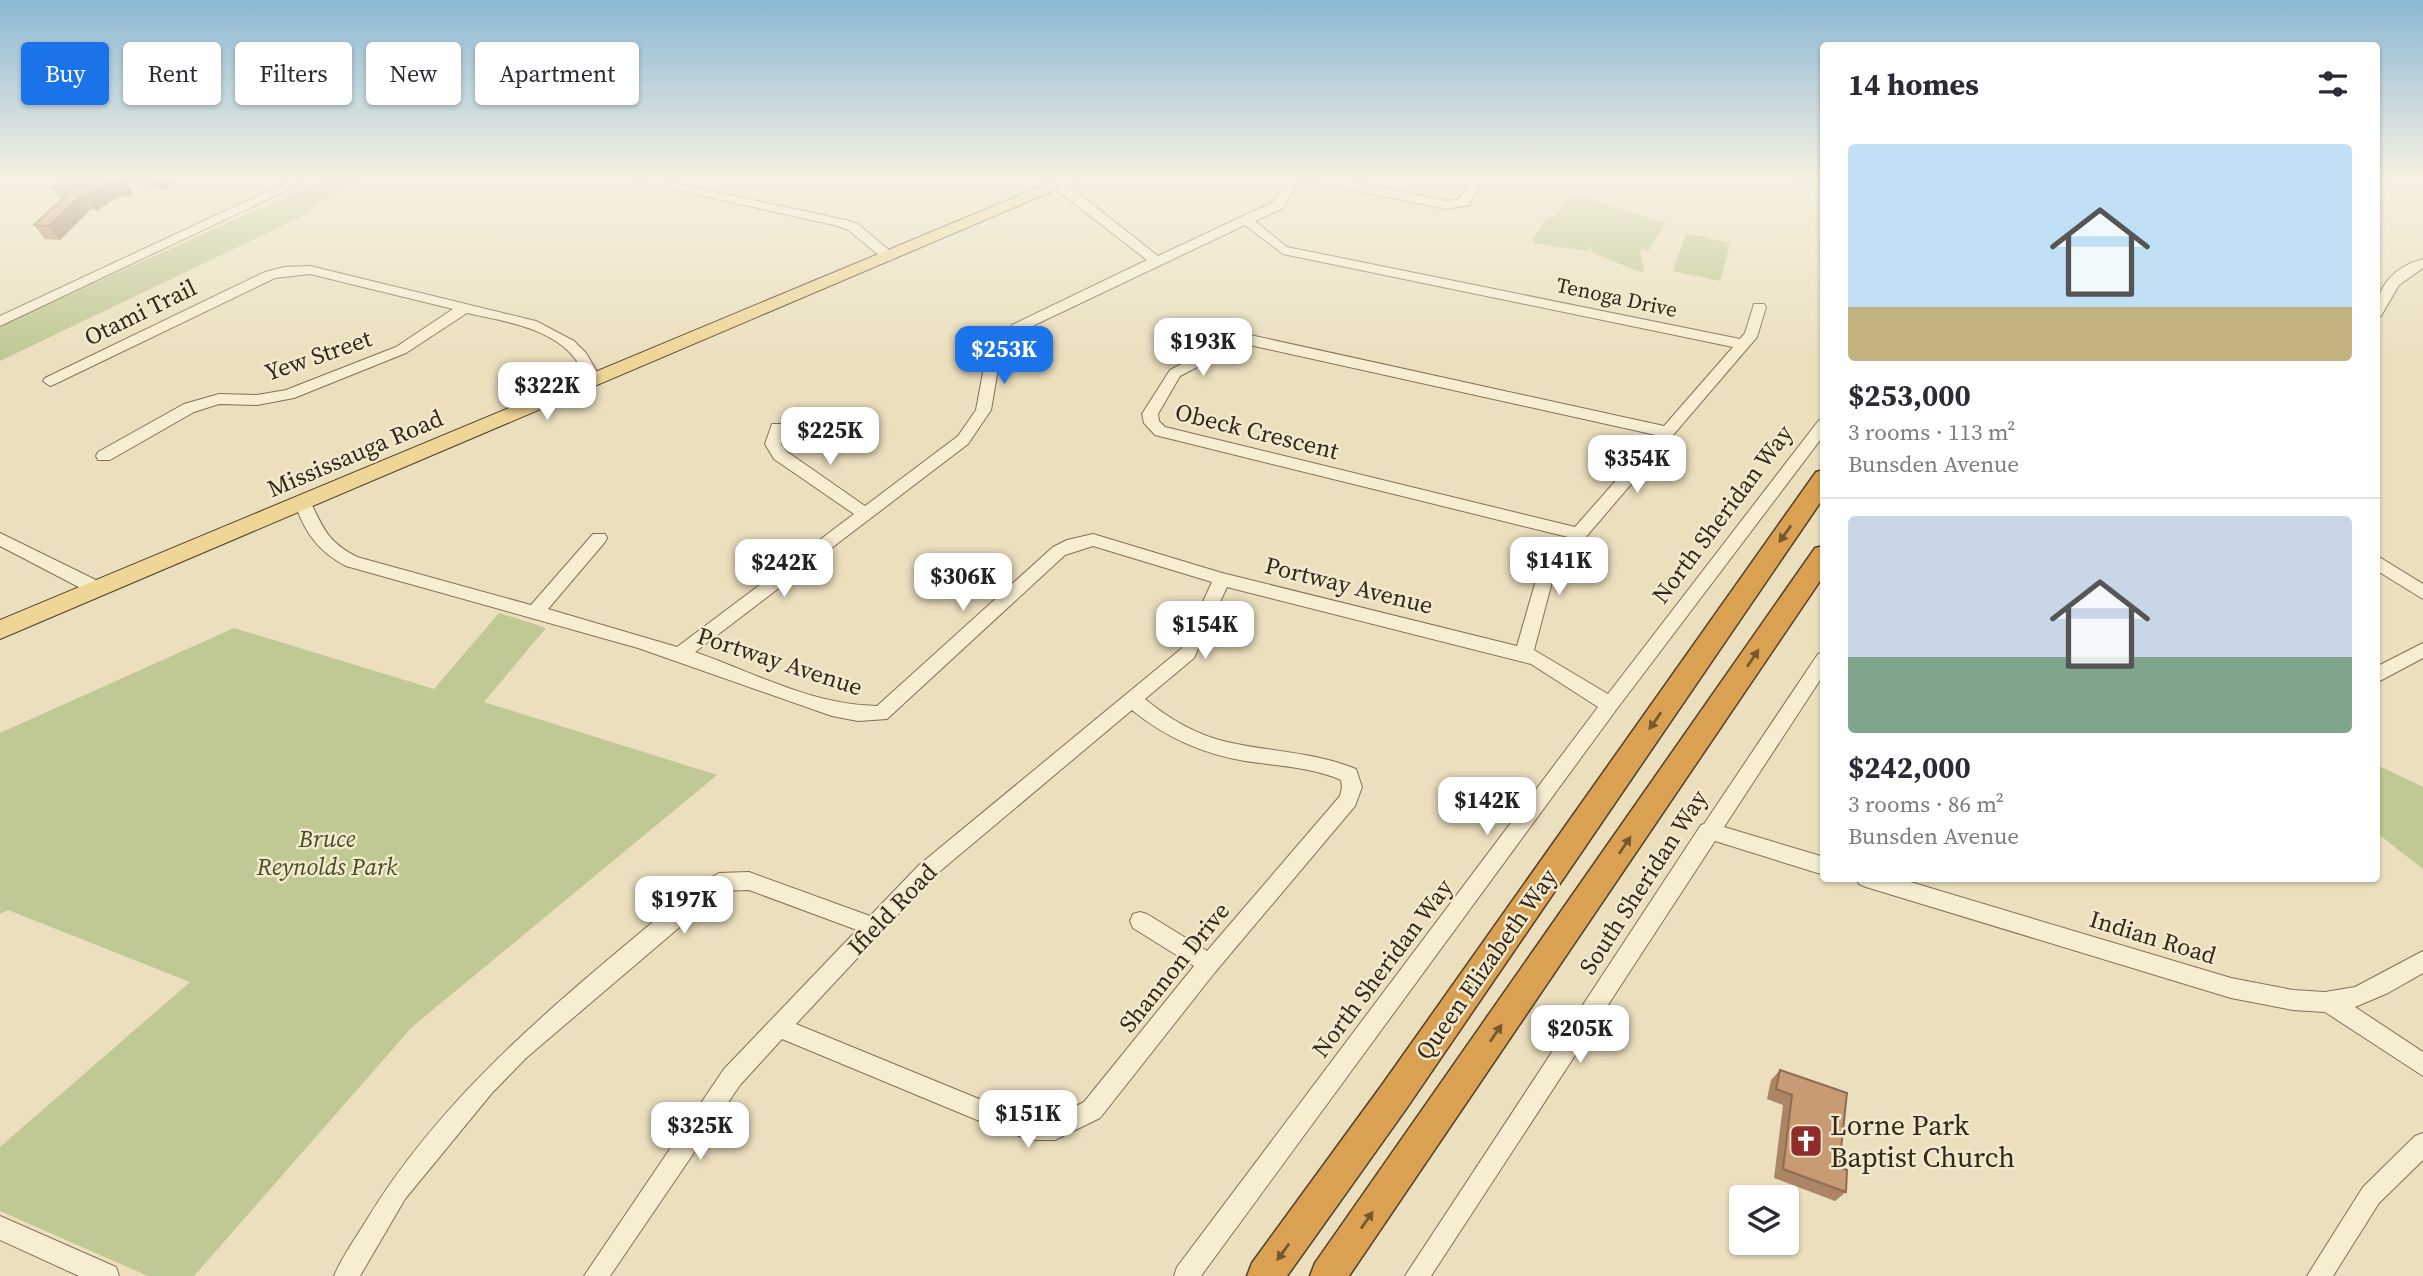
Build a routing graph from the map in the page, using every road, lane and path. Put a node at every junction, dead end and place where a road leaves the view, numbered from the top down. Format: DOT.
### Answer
graph roads {
  1 [pos="181,237"];
  2 [pos="864,237"];
  3 [pos="938,237"];
  4 [pos="1125,237"];
  5 [pos="1210,237"];
  6 [pos="1266,237"];
  7 [pos="890,257"];
  8 [pos="1156,261"];
  9 [pos="2423,263"];
  10 [pos="2380,305"];
  11 [pos="1759,307"];
  12 [pos="463,309"];
  13 [pos="0,321"];
  14 [pos="1742,344"];
  15 [pos="595,380"];
  16 [pos="50,381"];
  17 [pos="776,428"];
  18 [pos="1820,429"];
  19 [pos="1668,432"];
  20 [pos="104,456"];
  21 [pos="1820,484"];
  22 [pos="303,503"];
  23 [pos="864,513"];
  24 [pos="1579,534"];
  25 [pos="599,538"];
  26 [pos="0,539"];
  27 [pos="1820,561"];
  28 [pos="2380,564"];
  29 [pos="1222,579"];
  30 [pos="98,589"];
  31 [pos="2423,593"];
  32 [pos="534,613"];
  33 [pos="0,630"];
  34 [pos="2423,650"];
  35 [pos="680,654"];
  36 [pos="1524,654"];
  37 [pos="1820,672"];
  38 [pos="2380,674"];
  39 [pos="1132,699"];
  40 [pos="1610,705"];
  41 [pos="1708,831"];
  42 [pos="1820,865"];
  43 [pos="1879,882"];
  44 [pos="1140,921"];
  45 [pos="873,927"];
  46 [pos="2423,961"];
  47 [pos="1209,964"];
  48 [pos="2327,1001"];
  49 [pos="780,1028"];
  50 [pos="2423,1065"];
  51 [pos="2423,1144"];
  52 [pos="0,1227"];
  53 [pos="107,1276"];
  54 [pos="346,1276"];
  55 [pos="596,1276"];
  56 [pos="1186,1276"];
  57 [pos="1265,1276"];
  58 [pos="1328,1276"];
  59 [pos="1417,1276"];
  60 [pos="2319,1276"];
  1 -- 13 [label="street"];
  2 -- 7 [label="street"];
  3 -- 7 [label="main road, Mississauga Road"];
  4 -- 8 [label="street"];
  5 -- 8 [label="street"];
  6 -- 14 [label="street, Tenoga Drive"];
  7 -- 15 [label="main road, Mississauga Road"];
  8 -- 23 [label="street"];
  9 -- 10 [label="street"];
  11 -- 14 [label="street"];
  12 -- 15 [label="street, Otami Trail"];
  12 -- 16 [label="street, Otami Trail"];
  12 -- 20 [label="street, Yew Street"];
  14 -- 19 [label="street"];
  15 -- 22 [label="main road, Mississauga Road"];
  17 -- 23 [label="street"];
  18 -- 40 [label="street, North Sheridan Way"];
  19 -- 24 [label="street"];
  19 -- 24 [label="street, Obeck Crescent"];
  21 -- 57 [label="highway, Queen Elizabeth Way, one-way"];
  22 -- 30 [label="main road, Mississauga Road"];
  22 -- 32 [label="street, Portway Avenue"];
  23 -- 35 [label="street"];
  24 -- 36 [label="street"];
  25 -- 32 [label="street"];
  26 -- 30 [label="street"];
  58 -- 27 [label="highway, Queen Elizabeth Way, one-way"];
  28 -- 31 [label="street"];
  29 -- 35 [label="street, Portway Avenue"];
  29 -- 36 [label="street, Portway Avenue"];
  29 -- 39 [label="street, Ifield Road"];
  30 -- 33 [label="main road, Mississauga Road"];
  32 -- 35 [label="street, Portway Avenue"];
  34 -- 38 [label="street"];
  36 -- 40 [label="street, Portway Avenue"];
  37 -- 41 [label="street, South Sheridan Way"];
  39 -- 45 [label="street, Ifield Road"];
  39 -- 47 [label="street, Shannon Drive"];
  40 -- 56 [label="street, North Sheridan Way"];
  41 -- 42 [label="street"];
  41 -- 59 [label="street, South Sheridan Way"];
  43 -- 48 [label="street, Indian Road"];
  44 -- 47 [label="street"];
  45 -- 49 [label="street, Ifield Road"];
  45 -- 54 [label="street"];
  46 -- 48 [label="street, Indian Road"];
  47 -- 49 [label="street, Shannon Drive"];
  48 -- 50 [label="street"];
  49 -- 55 [label="street, Ifield Road"];
  51 -- 60 [label="street"];
  52 -- 53 [label="street"];
}
